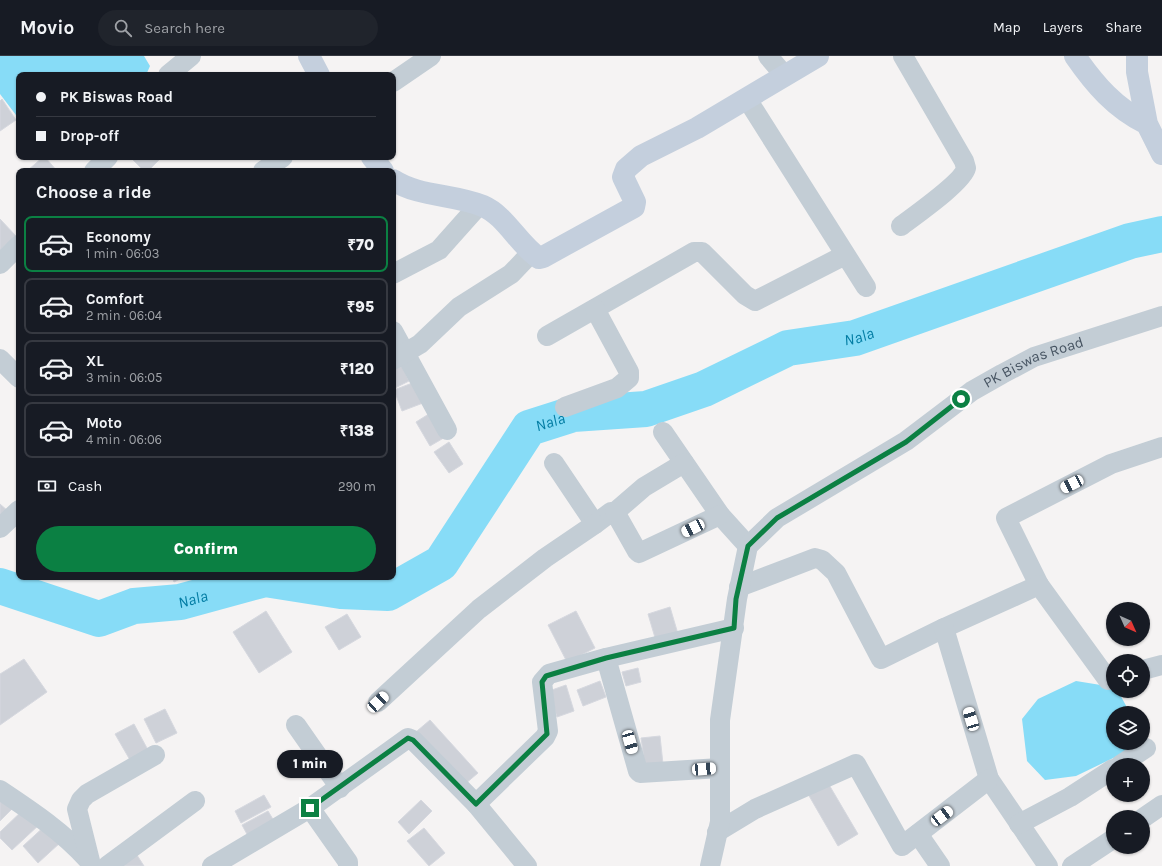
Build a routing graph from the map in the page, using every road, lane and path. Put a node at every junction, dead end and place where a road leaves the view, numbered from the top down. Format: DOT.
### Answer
graph roads {
  1 [pos="191,56"];
  2 [pos="309,56"];
  3 [pos="431,56"];
  4 [pos="768,56"];
  5 [pos="818,56"];
  6 [pos="903,56"];
  7 [pos="1075,56"];
  8 [pos="1137,56"];
  9 [pos="172,72"];
  10 [pos="317,72"];
  11 [pos="785,76"];
  12 [pos="396,80"];
  13 [pos="747,99"];
  14 [pos="1147,124"];
  15 [pos="1162,154"];
  16 [pos="105,160"];
  17 [pos="279,160"];
  18 [pos="374,160"];
  19 [pos="97,168"];
  20 [pos="267,168"];
  21 [pos="381,168"];
  22 [pos="396,182"];
  23 [pos="479,205"];
  24 [pos="901,226"];
  25 [pos="531,253"];
  26 [pos="846,255"];
  27 [pos="396,272"];
  28 [pos="866,287"];
  29 [pos="595,309"];
  30 [pos="1162,316"];
  31 [pos="547,336"];
  32 [pos="396,344"];
  33 [pos="399,357"];
  34 [pos="0,359"];
  35 [pos="16,375"];
  36 [pos="565,407"];
  37 [pos="447,430"];
  38 [pos="663,432"];
  39 [pos="1162,447"];
  40 [pos="554,463"];
  41 [pos="684,463"];
  42 [pos="615,512"];
  43 [pos="16,513"];
  44 [pos="720,515"];
  45 [pos="595,524"];
  46 [pos="0,528"];
  47 [pos="748,546"];
  48 [pos="1039,585"];
  49 [pos="739,587"];
  50 [pos="734,628"];
  51 [pos="944,628"];
  52 [pos="606,658"];
  53 [pos="1162,665"];
  54 [pos="1150,668"];
  55 [pos="1106,677"];
  56 [pos="378,702"];
  57 [pos="296,725"];
  58 [pos="1143,750"];
  59 [pos="155,755"];
  60 [pos="1131,758"];
  61 [pos="720,768"];
  62 [pos="1106,774"];
  63 [pos="990,779"];
  64 [pos="340,788"];
  65 [pos="0,790"];
  66 [pos="195,801"];
  67 [pos="476,804"];
  68 [pos="310,808"];
  69 [pos="1019,824"];
  70 [pos="717,832"];
  71 [pos="918,834"];
  72 [pos="1106,844"];
  73 [pos="97,864"];
  74 [pos="212,866"];
  75 [pos="348,866"];
  76 [pos="527,866"];
  77 [pos="710,866"];
  78 [pos="940,866"];
  79 [pos="1048,866"];
  80 [pos="1072,866"];
  1 -- 9 [label="street"];
  2 -- 10 [label="street"];
  3 -- 12 [label="street"];
  4 -- 11 [label="street"];
  5 -- 11 [label="street"];
  6 -- 24 [label="street"];
  7 -- 14 [label="street"];
  8 -- 14 [label="street"];
  11 -- 13 [label="street"];
  13 -- 25 [label="street"];
  13 -- 26 [label="street"];
  14 -- 15 [label="street"];
  16 -- 19 [label="street"];
  17 -- 20 [label="street"];
  18 -- 21 [label="street"];
  22 -- 23 [label="street"];
  23 -- 25 [label="street"];
  23 -- 27 [label="street"];
  25 -- 33 [label="street"];
  26 -- 28 [label="street"];
  26 -- 29 [label="street"];
  29 -- 31 [label="street"];
  29 -- 36 [label="street"];
  30 -- 47 [label="street, PK Biswas Road"];
  32 -- 33 [label="street"];
  33 -- 37 [label="street"];
  34 -- 35 [label="street"];
  38 -- 41 [label="street"];
  39 -- 48 [label="street"];
  40 -- 45 [label="street"];
  41 -- 42 [label="street"];
  41 -- 44 [label="street"];
  42 -- 44 [label="street"];
  42 -- 45 [label="street"];
  43 -- 46 [label="street"];
  44 -- 47 [label="street"];
  45 -- 56 [label="street"];
  47 -- 49 [label="street"];
  48 -- 51 [label="street"];
  48 -- 55 [label="street"];
  49 -- 50 [label="street"];
  49 -- 51 [label="street"];
  50 -- 52 [label="street"];
  50 -- 61 [label="street"];
  51 -- 63 [label="street"];
  52 -- 61 [label="street"];
  52 -- 67 [label="street"];
  53 -- 54 [label="street"];
  57 -- 64 [label="street"];
  58 -- 60 [label="street"];
  59 -- 73 [label="street"];
  61 -- 70 [label="street"];
  62 -- 69 [label="street"];
  63 -- 69 [label="street"];
  63 -- 71 [label="street"];
  64 -- 67 [label="street"];
  64 -- 68 [label="street"];
  65 -- 73 [label="street"];
  66 -- 73 [label="street"];
  67 -- 76 [label="street"];
  68 -- 74 [label="street"];
  68 -- 75 [label="street"];
  69 -- 79 [label="street"];
  70 -- 71 [label="street"];
  70 -- 77 [label="street"];
  71 -- 78 [label="street"];
  72 -- 80 [label="street"];
}
